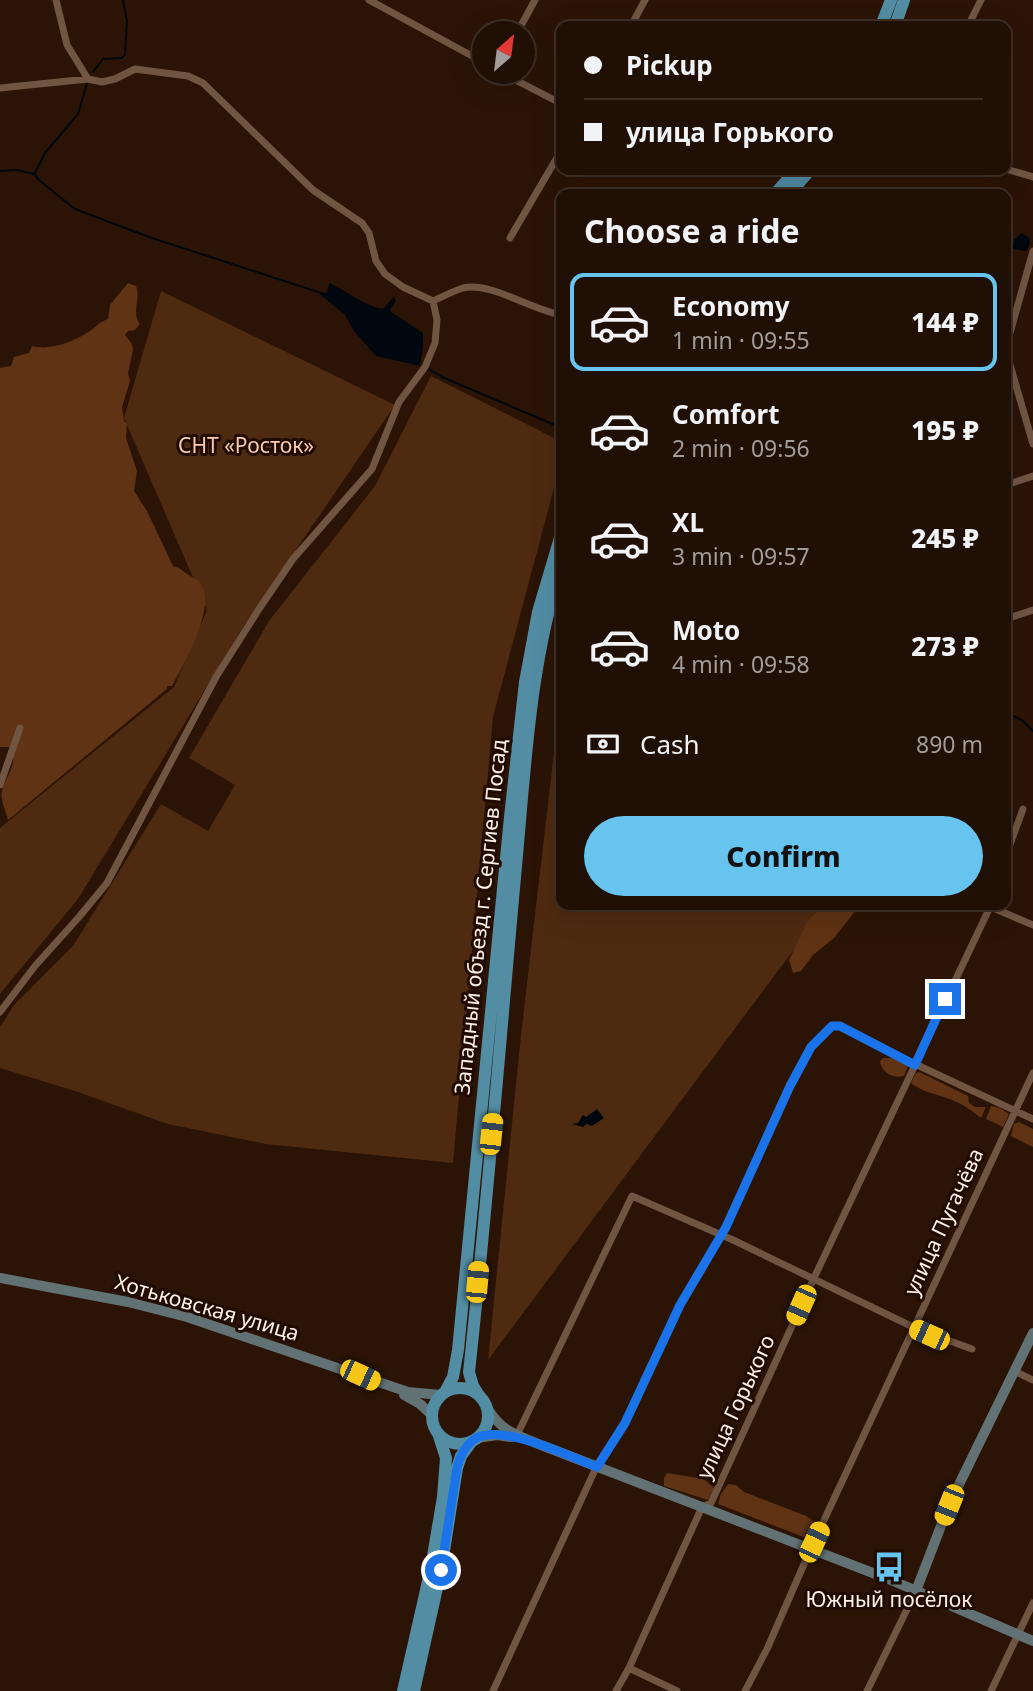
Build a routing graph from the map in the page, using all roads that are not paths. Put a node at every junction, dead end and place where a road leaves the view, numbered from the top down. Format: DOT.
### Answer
graph roads {
  1 [pos="56,0"];
  2 [pos="369,0"];
  3 [pos="535,0"];
  4 [pos="645,0"];
  5 [pos="891,0"];
  6 [pos="904,0"];
  7 [pos="981,0"];
  8 [pos="524,21"];
  9 [pos="634,21"];
  10 [pos="883,21"];
  11 [pos="897,21"];
  12 [pos="970,21"];
  13 [pos="472,56"];
  14 [pos="88,79"];
  15 [pos="523,84"];
  16 [pos="0,88"];
  17 [pos="556,101"];
  18 [pos="556,159"];
  19 [pos="1011,170"];
  20 [pos="792,175"];
  21 [pos="806,175"];
  22 [pos="1033,177"];
  23 [pos="779,189"];
  24 [pos="793,189"];
  25 [pos="510,238"];
  26 [pos="1033,251"];
  27 [pos="433,301"];
  28 [pos="556,314"];
  29 [pos="1011,331"];
  30 [pos="1011,367"];
  31 [pos="1033,444"];
  32 [pos="1033,476"];
  33 [pos="1011,483"];
  34 [pos="556,551"];
  35 [pos="556,587"];
  36 [pos="1033,610"];
  37 [pos="1011,617"];
  38 [pos="20,727"];
  39 [pos="0,785"];
  40 [pos="1023,809"];
  41 [pos="1011,841"];
  42 [pos="989,910"];
  43 [pos="1000,910"];
  44 [pos="1033,925"];
  45 [pos="0,1012"];
  46 [pos="915,1065"];
  47 [pos="1033,1073"];
  48 [pos="1015,1112"];
  49 [pos="1033,1119"];
  50 [pos="721,1236"];
  51 [pos="0,1278"];
  52 [pos="813,1280"];
  53 [pos="914,1328"];
  54 [pos="1033,1333"];
  55 [pos="972,1349"];
  56 [pos="1016,1372"];
  57 [pos="360,1375"];
  58 [pos="1033,1380"];
  59 [pos="443,1393"];
  60 [pos="478,1394"];
  61 [pos="488,1409"];
  62 [pos="432,1415"];
  63 [pos="438,1433"];
  64 [pos="517,1435"];
  65 [pos="475,1440"];
  66 [pos="541,1445"];
  67 [pos="597,1467"];
  68 [pos="702,1507"];
  69 [pos="811,1548"];
  70 [pos="916,1591"];
  71 [pos="1033,1602"];
  72 [pos="1017,1634"];
  73 [pos="1033,1641"];
  74 [pos="629,1668"];
  75 [pos="403,1691"];
  76 [pos="414,1691"];
  77 [pos="494,1691"];
  78 [pos="616,1691"];
  79 [pos="677,1691"];
  80 [pos="745,1691"];
  81 [pos="867,1691"];
  82 [pos="991,1691"];
  1 -- 14 [label="street"];
  2 -- 13 [label="street"];
  3 -- 8 [label="street"];
  4 -- 9 [label="street"];
  5 -- 10 [label="main road"];
  6 -- 11 [label="main road"];
  7 -- 12 [label="street"];
  14 -- 16 [label="street"];
  14 -- 27 [label="street"];
  15 -- 17 [label="street"];
  18 -- 25 [label="street"];
  19 -- 22 [label="street"];
  20 -- 23 [label="main road"];
  21 -- 24 [label="main road"];
  26 -- 29 [label="street"];
  27 -- 28 [label="street"];
  27 -- 45 [label="street"];
  30 -- 31 [label="street"];
  32 -- 33 [label="street"];
  34 -- 59 [label="main road, Западный объезд г. Сергиев Посад"];
  35 -- 60 [label="main road, Западный объезд г. Сергиев Посад"];
  36 -- 37 [label="street"];
  38 -- 39 [label="street"];
  40 -- 41 [label="street"];
  42 -- 46 [label="street, улица Горького"];
  43 -- 44 [label="street"];
  46 -- 48 [label="street"];
  46 -- 50 [label="street"];
  46 -- 52 [label="street, улица Горького"];
  47 -- 48 [label="street, улица Пугачёва"];
  48 -- 49 [label="street"];
  48 -- 53 [label="street, улица Пугачёва"];
  50 -- 52 [label="street"];
  50 -- 64 [label="street"];
  50 -- 67 [label="street"];
  51 -- 57 [label="main road, Хотьковская улица"];
  52 -- 53 [label="street"];
  52 -- 68 [label="street, улица Горького"];
  53 -- 55 [label="street"];
  53 -- 69 [label="street, улица Пугачёва"];
  54 -- 56 [label="main road"];
  56 -- 58 [label="street"];
  56 -- 70 [label="main road"];
  57 -- 59 [label="main road"];
  57 -- 62 [label="main road"];
  59 -- 60 [label="main road"];
  59 -- 62 [label="main road"];
  60 -- 61 [label="main road"];
  61 -- 64 [label="main road"];
  61 -- 65 [label="main road"];
  62 -- 63 [label="main road"];
  63 -- 65 [label="main road"];
  63 -- 75 [label="main road"];
  64 -- 66 [label="main road"];
  65 -- 66 [label="main road"];
  65 -- 76 [label="main road"];
  66 -- 67 [label="main road"];
  67 -- 68 [label="main road"];
  67 -- 77 [label="street"];
  68 -- 69 [label="main road"];
  68 -- 74 [label="street, улица Горького"];
  69 -- 70 [label="main road"];
  69 -- 80 [label="street, улица Пугачёва"];
  70 -- 72 [label="main road"];
  70 -- 81 [label="street"];
  71 -- 72 [label="street"];
  72 -- 73 [label="main road"];
  72 -- 82 [label="street"];
  74 -- 78 [label="street, улица Горького"];
  74 -- 79 [label="street"];
}
